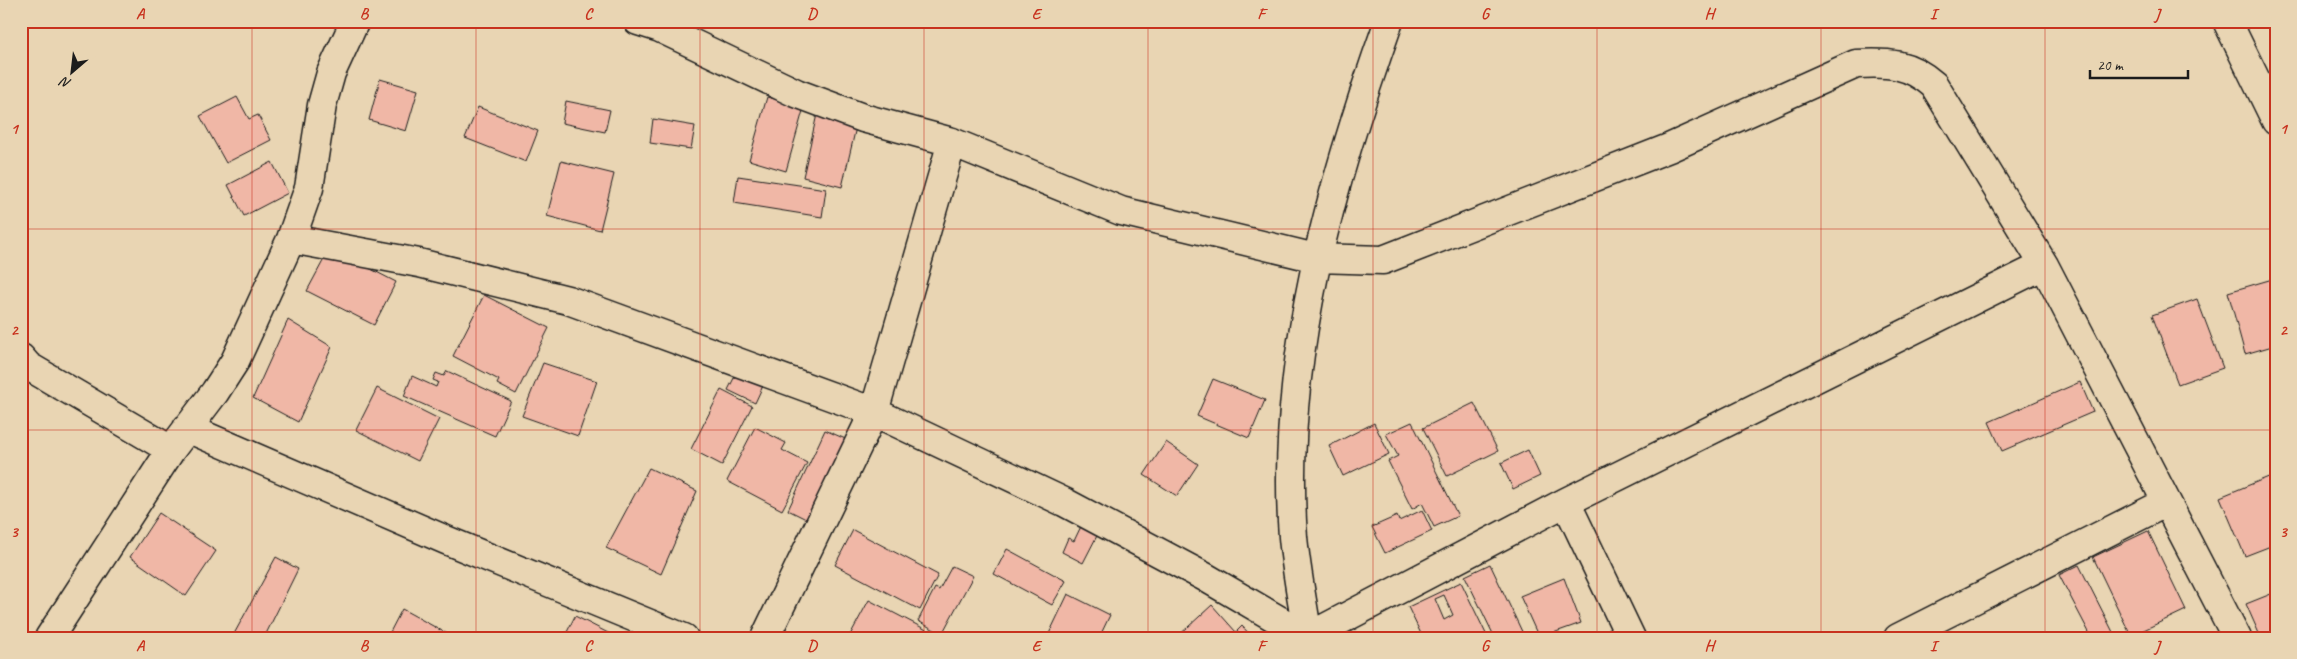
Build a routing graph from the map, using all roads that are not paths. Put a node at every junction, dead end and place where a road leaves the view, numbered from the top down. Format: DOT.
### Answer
graph roads {
  1 [pos="355,21"];
  2 [pos="638,21"];
  3 [pos="1389,21"];
  4 [pos="2227,21"];
  5 [pos="2267,81"];
  6 [pos="2276,121"];
  7 [pos="952,142"];
  8 [pos="292,239"];
  9 [pos="1316,258"];
  10 [pos="2044,265"];
  11 [pos="24,366"];
  12 [pos="874,412"];
  13 [pos="187,428"];
  14 [pos="171,450"];
  15 [pos="1566,502"];
  16 [pos="2166,503"];
  17 [pos="1308,637"];
  18 [pos="49,638"];
  19 [pos="684,638"];
  20 [pos="765,638"];
  21 [pos="1631,638"];
  22 [pos="1898,638"];
  23 [pos="2237,638"];
  1 -- 8 [label="street"];
  2 -- 7 [label="street"];
  3 -- 9 [label="street"];
  4 -- 5 [label="street"];
  5 -- 6 [label="street"];
  7 -- 9 [label="street"];
  7 -- 12 [label="street"];
  8 -- 12 [label="street"];
  8 -- 13 [label="street"];
  9 -- 10 [label="street"];
  9 -- 17 [label="street"];
  10 -- 15 [label="street"];
  10 -- 16 [label="street"];
  11 -- 14 [label="street"];
  12 -- 17 [label="street"];
  12 -- 20 [label="street"];
  13 -- 14 [label="street"];
  13 -- 19 [label="street"];
  14 -- 18 [label="street"];
  15 -- 17 [label="street"];
  15 -- 21 [label="street"];
  16 -- 22 [label="street"];
  16 -- 23 [label="street"];
}
